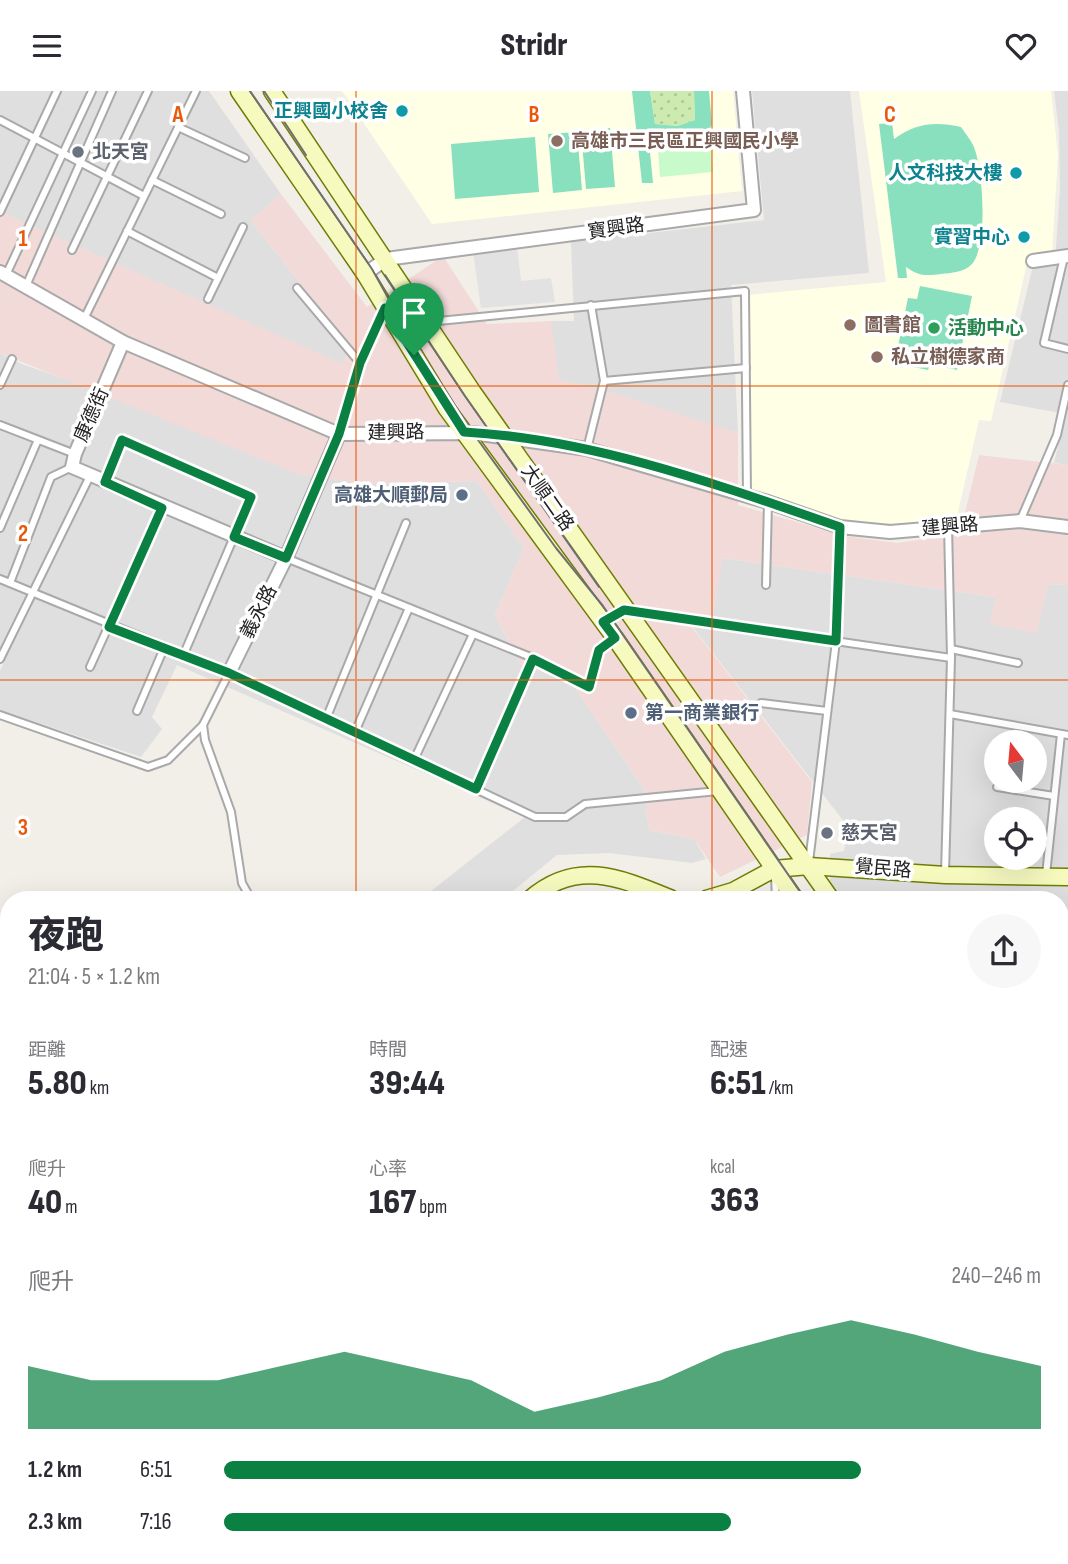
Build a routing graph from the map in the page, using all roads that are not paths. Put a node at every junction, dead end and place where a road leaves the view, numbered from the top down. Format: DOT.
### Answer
graph roads {
  1 [pos="57,91"];
  2 [pos="92,91"];
  3 [pos="112,91"];
  4 [pos="148,91"];
  5 [pos="196,91"];
  6 [pos="239,91"];
  7 [pos="272,91"];
  8 [pos="743,91"];
  9 [pos="0,120"];
  10 [pos="178,127"];
  11 [pos="34,138"];
  12 [pos="63,154"];
  13 [pos="245,158"];
  14 [pos="80,162"];
  15 [pos="107,176"];
  16 [pos="152,180"];
  17 [pos="144,195"];
  18 [pos="0,212"];
  19 [pos="221,214"];
  20 [pos="243,227"];
  21 [pos="127,231"];
  22 [pos="72,250"];
  23 [pos="1066,256"];
  24 [pos="386,259"];
  25 [pos="1033,261"];
  26 [pos="3,273"];
  27 [pos="365,274"];
  28 [pos="218,278"];
  29 [pos="26,286"];
  30 [pos="296,288"];
  31 [pos="208,299"];
  32 [pos="591,305"];
  33 [pos="385,308"];
  34 [pos="83,320"];
  35 [pos="428,323"];
  36 [pos="123,342"];
  37 [pos="1068,349"];
  38 [pos="12,359"];
  39 [pos="360,363"];
  40 [pos="746,368"];
  41 [pos="604,381"];
  42 [pos="0,385"];
  43 [pos="1068,385"];
  44 [pos="0,425"];
  45 [pos="464,432"];
  46 [pos="339,434"];
  47 [pos="503,436"];
  48 [pos="37,442"];
  49 [pos="587,449"];
  50 [pos="73,461"];
  51 [pos="90,476"];
  52 [pos="105,482"];
  53 [pos="747,495"];
  54 [pos="768,502"];
  55 [pos="162,508"];
  56 [pos="1020,521"];
  57 [pos="406,523"];
  58 [pos="948,526"];
  59 [pos="840,527"];
  60 [pos="1068,527"];
  61 [pos="0,528"];
  62 [pos="234,537"];
  63 [pos="286,558"];
  64 [pos="0,579"];
  65 [pos="10,583"];
  66 [pos="766,585"];
  67 [pos="34,595"];
  68 [pos="376,595"];
  69 [pos="409,608"];
  70 [pos="624,610"];
  71 [pos="603,622"];
  72 [pos="109,627"];
  73 [pos="473,634"];
  74 [pos="615,638"];
  75 [pos="836,641"];
  76 [pos="163,648"];
  77 [pos="951,649"];
  78 [pos="183,656"];
  79 [pos="951,657"];
  80 [pos="0,659"];
  81 [pos="533,659"];
  82 [pos="1018,663"];
  83 [pos="90,667"];
  84 [pos="229,673"];
  85 [pos="761,703"];
  86 [pos="136,711"];
  87 [pos="827,712"];
  88 [pos="0,715"];
  89 [pos="950,715"];
  90 [pos="326,719"];
  91 [pos="203,725"];
  92 [pos="355,732"];
  93 [pos="1064,735"];
  94 [pos="414,760"];
  95 [pos="476,789"];
  96 [pos="720,790"];
  97 [pos="1035,793"];
  98 [pos="1054,796"];
  99 [pos="809,866"];
  100 [pos="774,869"];
  101 [pos="945,875"];
  102 [pos="1046,876"];
  103 [pos="1068,877"];
  104 [pos="246,891"];
  105 [pos="539,891"];
  106 [pos="653,891"];
  107 [pos="733,891"];
  108 [pos="775,891"];
  109 [pos="789,891"];
  110 [pos="826,891"];
  1 -- 11 [label="lane"];
  2 -- 12 [label="lane"];
  3 -- 14 [label="lane"];
  4 -- 15 [label="lane"];
  5 -- 10 [label="lane"];
  6 -- 27 [label="street, 大順二路"];
  7 -- 24 [label="street, 大順二路"];
  8 -- 24 [label="street, 寶興路"];
  9 -- 11 [label="lane"];
  10 -- 13 [label="lane"];
  10 -- 16 [label="lane"];
  11 -- 12 [label="lane"];
  11 -- 18 [label="lane"];
  12 -- 14 [label="lane"];
  12 -- 26 [label="lane"];
  14 -- 15 [label="lane"];
  14 -- 29 [label="lane"];
  15 -- 17 [label="lane"];
  15 -- 22 [label="lane"];
  16 -- 17 [label="lane"];
  16 -- 19 [label="lane"];
  17 -- 21 [label="lane"];
  20 -- 28 [label="lane"];
  21 -- 28 [label="lane"];
  21 -- 34 [label="lane"];
  23 -- 25 [label="street"];
  23 -- 37 [label="lane"];
  24 -- 27 [label="street, 寶興路"];
  24 -- 35 [label="street, 大順二路"];
  26 -- 29 [label="street, 建興路"];
  27 -- 33 [label="street, 大順二路"];
  28 -- 31 [label="lane"];
  29 -- 34 [label="street, 建興路"];
  30 -- 39 [label="lane"];
  32 -- 35 [label="lane"];
  32 -- 40 [label="lane"];
  32 -- 41 [label="lane"];
  33 -- 39 [label="lane"];
  33 -- 45 [label="street, 大順二路"];
  34 -- 36 [label="street, 建興路"];
  35 -- 47 [label="street, 大順二路"];
  36 -- 46 [label="street, 建興路"];
  36 -- 50 [label="street, 康德街"];
  38 -- 42 [label="lane"];
  39 -- 46 [label="lane"];
  40 -- 41 [label="lane"];
  40 -- 53 [label="lane"];
  41 -- 49 [label="lane"];
  43 -- 56 [label="lane"];
  44 -- 48 [label="lane"];
  45 -- 46 [label="street, 建興路"];
  45 -- 47 [label="street, 建興路"];
  45 -- 71 [label="street, 大順二路"];
  46 -- 63 [label="street, 義永路"];
  47 -- 49 [label="street, 建興路"];
  47 -- 70 [label="street, 大順二路"];
  48 -- 50 [label="lane"];
  48 -- 61 [label="lane"];
  49 -- 53 [label="street, 建興路"];
  50 -- 51 [label="street, 康德街"];
  50 -- 65 [label="lane"];
  51 -- 52 [label="street, 康德街"];
  51 -- 67 [label="lane"];
  52 -- 55 [label="street, 康德街"];
  52 -- 62 [label="lane"];
  53 -- 54 [label="street, 建興路"];
  54 -- 59 [label="street, 建興路"];
  54 -- 66 [label="lane"];
  55 -- 62 [label="street, 康德街"];
  55 -- 72 [label="lane"];
  56 -- 58 [label="street, 建興路"];
  56 -- 60 [label="street, 建興路"];
  57 -- 68 [label="lane"];
  58 -- 59 [label="street, 建興路"];
  58 -- 77 [label="lane"];
  59 -- 75 [label="lane"];
  62 -- 63 [label="street, 康德街"];
  62 -- 78 [label="lane"];
  63 -- 68 [label="lane"];
  63 -- 84 [label="street, 義永路"];
  64 -- 65 [label="lane"];
  65 -- 67 [label="lane"];
  67 -- 72 [label="lane"];
  67 -- 80 [label="lane"];
  68 -- 69 [label="lane"];
  68 -- 90 [label="lane"];
  69 -- 73 [label="lane"];
  69 -- 92 [label="lane"];
  70 -- 71 [label="lane"];
  70 -- 75 [label="lane"];
  70 -- 99 [label="street, 大順二路"];
  71 -- 74 [label="street, 大順二路"];
  72 -- 76 [label="lane"];
  72 -- 83 [label="lane"];
  73 -- 81 [label="lane"];
  73 -- 94 [label="lane"];
  74 -- 81 [label="lane"];
  74 -- 96 [label="street, 大順二路"];
  75 -- 79 [label="lane"];
  75 -- 87 [label="lane"];
  76 -- 78 [label="lane"];
  76 -- 86 [label="lane"];
  77 -- 79 [label="lane"];
  77 -- 82 [label="lane"];
  78 -- 84 [label="lane"];
  79 -- 89 [label="lane"];
  81 -- 95 [label="lane"];
  84 -- 90 [label="lane"];
  84 -- 91 [label="lane"];
  85 -- 87 [label="lane"];
  87 -- 99 [label="lane"];
  88 -- 91 [label="lane"];
  89 -- 93 [label="lane"];
  89 -- 101 [label="lane"];
  90 -- 92 [label="lane"];
  91 -- 104 [label="lane"];
  92 -- 94 [label="lane"];
  93 -- 98 [label="lane"];
  94 -- 95 [label="lane"];
  95 -- 96 [label="lane"];
  96 -- 100 [label="street, 大順二路"];
  97 -- 98 [label="lane"];
  98 -- 102 [label="lane"];
  99 -- 100 [label="street, 覺民路"];
  99 -- 101 [label="street, 覺民路"];
  99 -- 110 [label="street, 大順二路"];
  100 -- 107 [label="street, 覺民路"];
  100 -- 108 [label="lane"];
  100 -- 109 [label="street, 大順二路"];
  101 -- 102 [label="street, 覺民路"];
  102 -- 103 [label="street, 覺民路"];
  105 -- 106 [label="street"];
}
